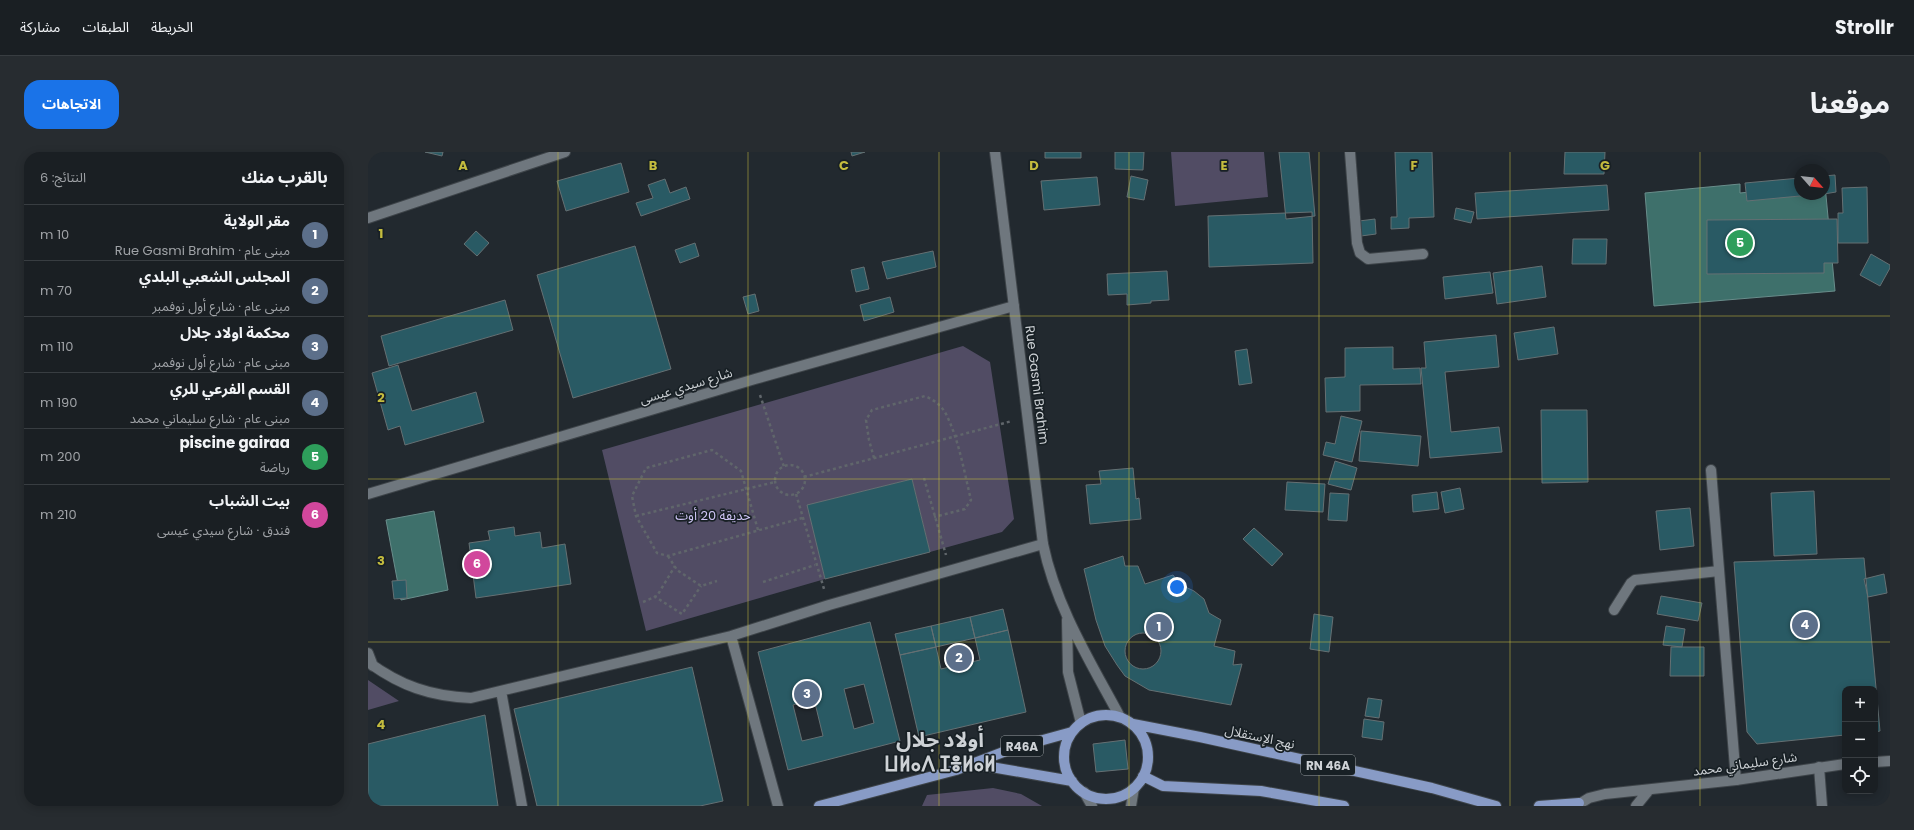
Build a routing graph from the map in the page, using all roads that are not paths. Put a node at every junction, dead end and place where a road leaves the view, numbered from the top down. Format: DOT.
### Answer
graph roads {
  1 [pos="565,152"];
  2 [pos="995,152"];
  3 [pos="1350,152"];
  4 [pos="368,218"];
  5 [pos="1423,254"];
  6 [pos="1014,306"];
  7 [pos="1711,470"];
  8 [pos="368,494"];
  9 [pos="1043,544"];
  10 [pos="1719,571"];
  11 [pos="1614,610"];
  12 [pos="1067,618"];
  13 [pos="731,636"];
  14 [pos="368,653"];
  15 [pos="371,664"];
  16 [pos="501,691"];
  17 [pos="1120,717"];
  18 [pos="1081,723"];
  19 [pos="1133,724"];
  20 [pos="1072,732"];
  21 [pos="1890,761"];
  22 [pos="1878,762"];
  23 [pos="974,764"];
  24 [pos="1842,764"];
  25 [pos="1819,767"];
  26 [pos="1143,776"];
  27 [pos="1736,780"];
  28 [pos="1072,781"];
  29 [pos="1134,788"];
  30 [pos="1649,790"];
  31 [pos="1084,792"];
  32 [pos="1578,804"];
  33 [pos="522,806"];
  34 [pos="778,806"];
  35 [pos="819,806"];
  36 [pos="1092,806"];
  37 [pos="1131,806"];
  38 [pos="1344,806"];
  39 [pos="1496,806"];
  40 [pos="1539,806"];
  41 [pos="1636,806"];
  42 [pos="1822,806"];
  1 -- 4 [label="street"];
  2 -- 6 [label="street, Rue Gasmi Brahim"];
  3 -- 5 [label="street"];
  6 -- 8 [label="street, شارع سيدي عيسى"];
  6 -- 9 [label="street, Rue Gasmi Brahim"];
  7 -- 10 [label="street"];
  9 -- 12 [label="street, Rue Gasmi Brahim"];
  9 -- 13 [label="street"];
  10 -- 11 [label="street"];
  10 -- 27 [label="street"];
  12 -- 17 [label="street, Rue Gasmi Brahim"];
  12 -- 18 [label="street, Rue Gasmi Brahim"];
  13 -- 16 [label="street"];
  13 -- 34 [label="street"];
  14 -- 15 [label="street"];
  15 -- 16 [label="street"];
  16 -- 33 [label="street"];
  17 -- 18 [label="main road"];
  17 -- 19 [label="main road"];
  18 -- 20 [label="main road"];
  19 -- 26 [label="main road"];
  19 -- 39 [label="main road, نهج الإستقلال / RN 46A"];
  20 -- 23 [label="main road, R46A"];
  20 -- 28 [label="main road"];
  21 -- 22 [label="street"];
  23 -- 28 [label="main road"];
  23 -- 35 [label="main road"];
  24 -- 25 [label="street, شارع سليماني محمد"];
  25 -- 27 [label="street, شارع سليماني محمد"];
  25 -- 42 [label="street"];
  26 -- 29 [label="main road"];
  26 -- 38 [label="main road"];
  27 -- 30 [label="street, شارع سليماني محمد"];
  28 -- 31 [label="main road"];
  29 -- 31 [label="main road"];
  29 -- 37 [label="street"];
  30 -- 32 [label="street, شارع سليماني محمد"];
  30 -- 41 [label="street"];
  31 -- 36 [label="street"];
  32 -- 40 [label="main road"];
}
